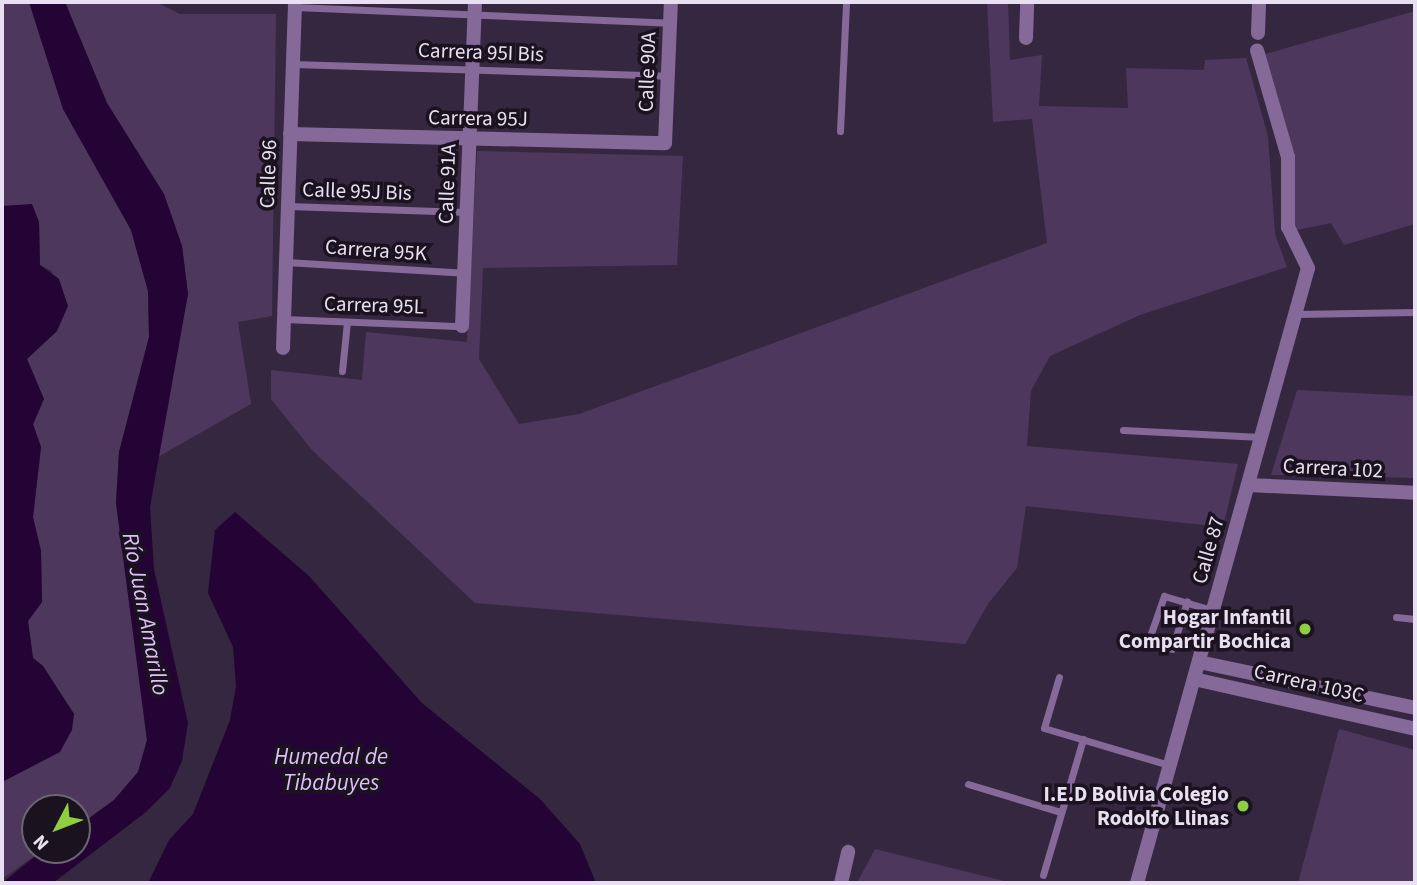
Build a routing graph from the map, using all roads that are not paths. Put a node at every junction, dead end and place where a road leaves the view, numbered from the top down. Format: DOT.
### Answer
graph roads {
  1 [pos="671,2"];
  2 [pos="846,2"];
  3 [pos="1027,2"];
  4 [pos="1259,2"];
  5 [pos="295,4"];
  6 [pos="475,8"];
  7 [pos="670,23"];
  8 [pos="1258,33"];
  9 [pos="1026,38"];
  10 [pos="1257,50"];
  11 [pos="293,64"];
  12 [pos="473,70"];
  13 [pos="668,76"];
  14 [pos="840,131"];
  15 [pos="290,134"];
  16 [pos="470,138"];
  17 [pos="666,143"];
  18 [pos="288,206"];
  19 [pos="467,212"];
  20 [pos="286,262"];
  21 [pos="464,274"];
  22 [pos="1415,312"];
  23 [pos="1296,314"];
  24 [pos="284,319"];
  25 [pos="346,321"];
  26 [pos="462,326"];
  27 [pos="283,348"];
  28 [pos="342,371"];
  29 [pos="1123,430"];
  30 [pos="1261,437"];
  31 [pos="1248,485"];
  32 [pos="1415,493"];
  33 [pos="1187,601"];
  34 [pos="1213,611"];
  35 [pos="1396,617"];
  36 [pos="1415,619"];
  37 [pos="1148,642"];
  38 [pos="1172,649"];
  39 [pos="1199,662"];
  40 [pos="1059,677"];
  41 [pos="1194,679"];
  42 [pos="1415,708"];
  43 [pos="1415,729"];
  44 [pos="1083,739"];
  45 [pos="1170,765"];
  46 [pos="968,784"];
  47 [pos="1061,812"];
  48 [pos="848,852"];
  49 [pos="1043,875"];
  50 [pos="841,883"];
  51 [pos="1137,883"];
  1 -- 7 [label="street, Calle 90A"];
  2 -- 14 [label="lane"];
  3 -- 9 [label="street"];
  4 -- 8 [label="street"];
  5 -- 6 [label="lane"];
  5 -- 11 [label="street, Calle 96"];
  6 -- 7 [label="lane"];
  6 -- 12 [label="street, Calle 91A"];
  7 -- 13 [label="street, Calle 90A"];
  10 -- 23 [label="street, Calle 87"];
  11 -- 12 [label="lane, Carrera 95I Bis"];
  11 -- 15 [label="street, Calle 96"];
  12 -- 13 [label="lane, Carrera 95I Bis"];
  12 -- 16 [label="street, Calle 91A"];
  13 -- 17 [label="street, Calle 90A"];
  15 -- 16 [label="street, Carrera 95J"];
  15 -- 18 [label="street, Calle 96"];
  16 -- 17 [label="street, Carrera 95J"];
  16 -- 19 [label="street, Calle 91A"];
  18 -- 19 [label="lane, Calle 95J Bis"];
  18 -- 20 [label="street, Calle 96"];
  19 -- 21 [label="street, Calle 91A"];
  20 -- 21 [label="lane, Carrera 95K"];
  20 -- 24 [label="street, Calle 96"];
  21 -- 26 [label="street, Calle 91A"];
  22 -- 23 [label="lane"];
  23 -- 30 [label="street, Calle 87"];
  24 -- 25 [label="lane, Carrera 95L"];
  24 -- 27 [label="street, Calle 96"];
  25 -- 26 [label="lane, Carrera 95L"];
  25 -- 28 [label="lane"];
  29 -- 30 [label="lane"];
  30 -- 31 [label="street, Calle 87"];
  31 -- 32 [label="street, Carrera 102"];
  31 -- 34 [label="street, Calle 87"];
  33 -- 34 [label="lane"];
  33 -- 37 [label="lane"];
  33 -- 38 [label="lane"];
  34 -- 39 [label="street, Calle 87"];
  35 -- 36 [label="lane"];
  39 -- 41 [label="street, Calle 87"];
  39 -- 42 [label="street, Carrera 103C"];
  40 -- 44 [label="lane"];
  41 -- 43 [label="street, Carrera 103C"];
  41 -- 45 [label="street, Calle 87"];
  44 -- 45 [label="lane"];
  44 -- 47 [label="lane"];
  45 -- 51 [label="street, Calle 87"];
  46 -- 47 [label="lane"];
  47 -- 49 [label="lane"];
  48 -- 50 [label="street"];
}
